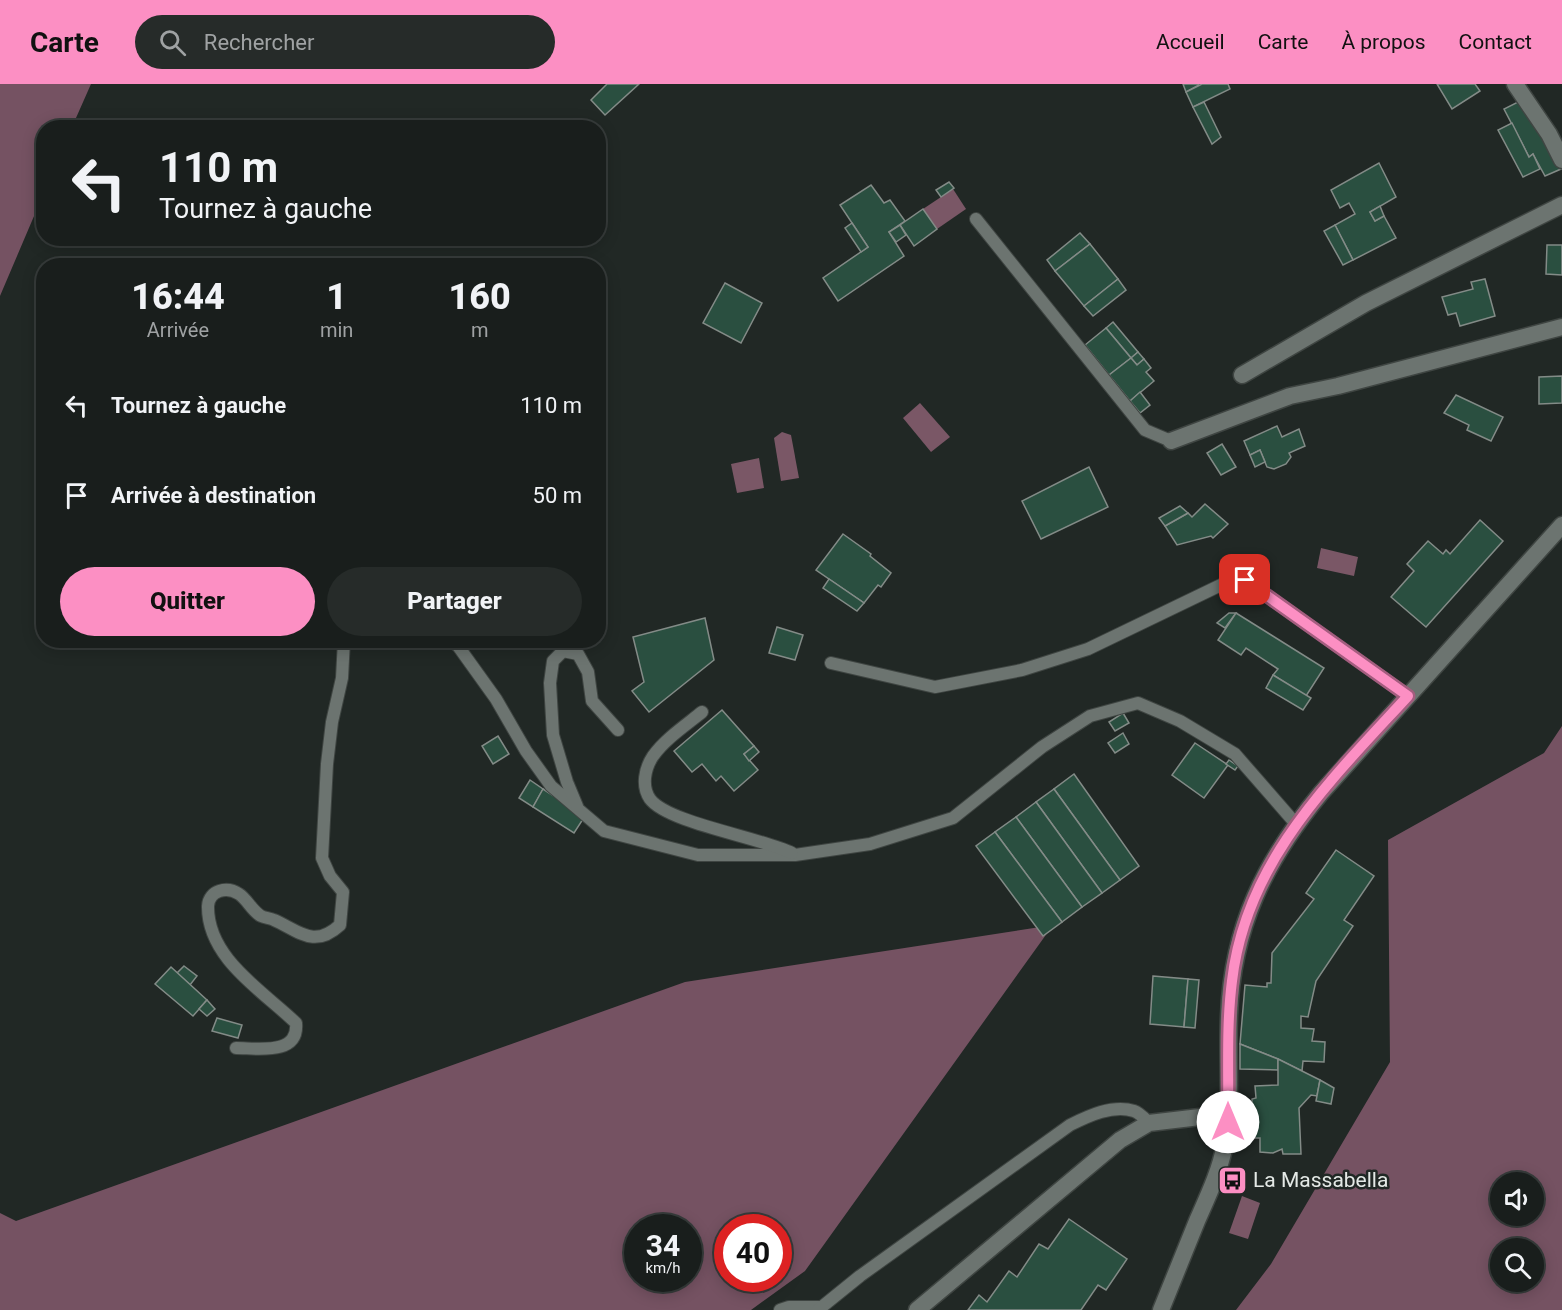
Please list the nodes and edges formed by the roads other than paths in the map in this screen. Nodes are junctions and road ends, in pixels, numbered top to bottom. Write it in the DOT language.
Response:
graph roads {
  1 [pos="1515,84"];
  2 [pos="1562,160"];
  3 [pos="1562,206"];
  4 [pos="976,219"];
  5 [pos="1562,327"];
  6 [pos="1242,375"];
  7 [pos="1171,441"];
  8 [pos="1562,525"];
  9 [pos="344,648"];
  10 [pos="459,648"];
  11 [pos="831,663"];
  12 [pos="1408,696"];
  13 [pos="702,712"];
  14 [pos="618,730"];
  15 [pos="579,809"];
  16 [pos="1296,824"];
  17 [pos="795,855"];
  18 [pos="236,1048"];
  19 [pos="1228,1122"];
  20 [pos="1149,1123"];
  21 [pos="819,1309"];
  22 [pos="780,1310"];
  23 [pos="918,1310"];
  24 [pos="1161,1310"];
  1 -- 2 [label="street"];
  3 -- 6 [label="street"];
  4 -- 7 [label="lane"];
  5 -- 7 [label="street"];
  8 -- 12 [label="street"];
  9 -- 18 [label="lane"];
  10 -- 15 [label="lane"];
  11 -- 12 [label="lane"];
  12 -- 16 [label="street"];
  13 -- 17 [label="lane"];
  14 -- 15 [label="lane"];
  15 -- 17 [label="lane"];
  16 -- 17 [label="lane"];
  16 -- 19 [label="street"];
  19 -- 20 [label="street"];
  19 -- 24 [label="street"];
  20 -- 21 [label="lane"];
  20 -- 23 [label="street"];
  21 -- 22 [label="lane"];
}
